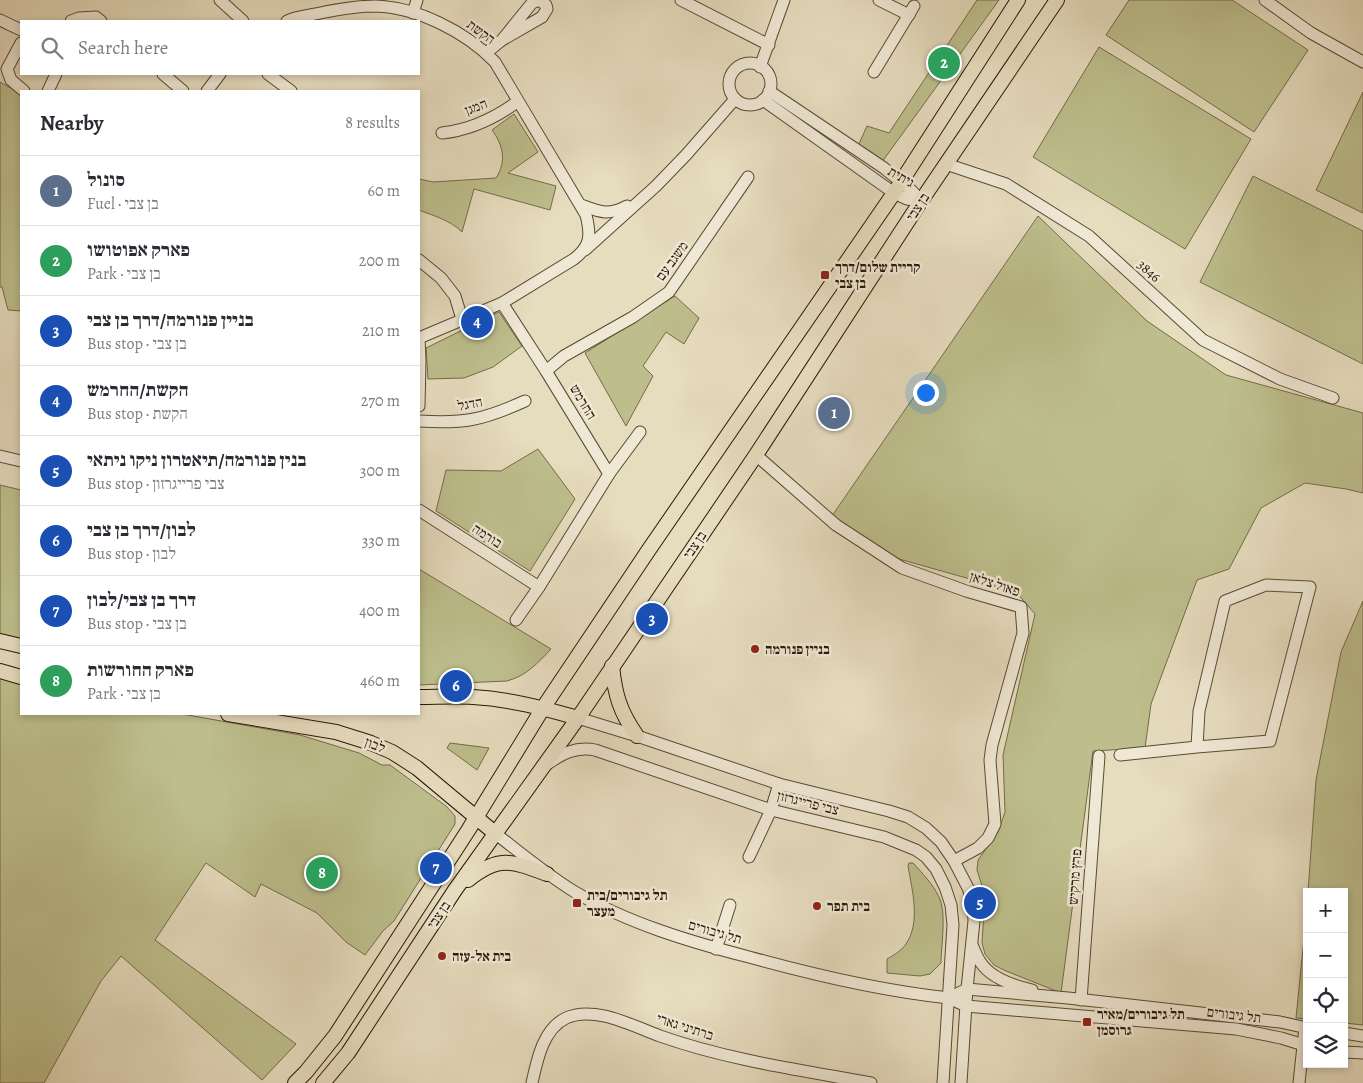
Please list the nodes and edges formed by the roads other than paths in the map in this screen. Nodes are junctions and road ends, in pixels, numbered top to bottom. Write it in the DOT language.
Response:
graph roads {
  1 [pos="220,0"];
  2 [pos="417,0"];
  3 [pos="681,0"];
  4 [pos="784,0"];
  5 [pos="879,0"];
  6 [pos="1018,0"];
  7 [pos="1057,0"];
  8 [pos="1265,0"];
  9 [pos="328,6"];
  10 [pos="413,13"];
  11 [pos="0,20"];
  12 [pos="73,20"];
  13 [pos="100,20"];
  14 [pos="242,20"];
  15 [pos="290,20"];
  16 [pos="20,30"];
  17 [pos="502,40"];
  18 [pos="20,45"];
  19 [pos="769,46"];
  20 [pos="486,53"];
  21 [pos="1363,62"];
  22 [pos="760,66"];
  23 [pos="874,72"];
  24 [pos="56,75"];
  25 [pos="164,75"];
  26 [pos="219,75"];
  27 [pos="269,75"];
  28 [pos="22,90"];
  29 [pos="48,90"];
  30 [pos="182,90"];
  31 [pos="208,90"];
  32 [pos="289,90"];
  33 [pos="766,96"];
  34 [pos="735,99"];
  35 [pos="518,102"];
  36 [pos="442,133"];
  37 [pos="946,164"];
  38 [pos="748,177"];
  39 [pos="897,187"];
  40 [pos="640,199"];
  41 [pos="921,201"];
  42 [pos="581,205"];
  43 [pos="584,252"];
  44 [pos="420,261"];
  45 [pos="502,304"];
  46 [pos="462,319"];
  47 [pos="420,338"];
  48 [pos="546,371"];
  49 [pos="1333,398"];
  50 [pos="525,402"];
  51 [pos="420,421"];
  52 [pos="640,432"];
  53 [pos="756,455"];
  54 [pos="0,456"];
  55 [pos="20,461"];
  56 [pos="609,474"];
  57 [pos="420,511"];
  58 [pos="539,587"];
  59 [pos="516,620"];
  60 [pos="0,641"];
  61 [pos="20,646"];
  62 [pos="612,666"];
  63 [pos="0,672"];
  64 [pos="20,677"];
  65 [pos="420,697"];
  66 [pos="543,708"];
  67 [pos="234,715"];
  68 [pos="578,718"];
  69 [pos="637,736"];
  70 [pos="1197,747"];
  71 [pos="1120,755"];
  72 [pos="1099,756"];
  73 [pos="543,768"];
  74 [pos="779,784"];
  75 [pos="771,810"];
  76 [pos="477,817"];
  77 [pos="496,834"];
  78 [pos="749,857"];
  79 [pos="954,861"];
  80 [pos="547,874"];
  81 [pos="455,890"];
  82 [pos="730,905"];
  83 [pos="972,944"];
  84 [pos="716,948"];
  85 [pos="967,989"];
  86 [pos="949,998"];
  87 [pos="1068,998"];
  88 [pos="1081,1000"];
  89 [pos="966,1006"];
  90 [pos="1303,1027"];
  91 [pos="1348,1034"];
  92 [pos="1363,1036"];
  93 [pos="1303,1045"];
  94 [pos="1348,1052"];
  95 [pos="1303,1053"];
  96 [pos="1363,1053"];
  97 [pos="295,1083"];
  98 [pos="323,1083"];
  99 [pos="532,1083"];
  100 [pos="871,1083"];
  101 [pos="943,1083"];
  102 [pos="961,1083"];
  103 [pos="1299,1083"];
  1 -- 14 [label="street"];
  2 -- 10 [label="street"];
  3 -- 19 [label="street"];
  4 -- 19 [label="street"];
  5 -- 23 [label="street"];
  6 -- 39 [label="main road, בן צבי"];
  7 -- 37 [label="main road, בן צבי"];
  8 -- 21 [label="street"];
  9 -- 10 [label="street, הקשת"];
  9 -- 15 [label="street, הקשת"];
  10 -- 20 [label="street, הקשת"];
  11 -- 16 [label="street"];
  12 -- 13 [label="street"];
  17 -- 20 [label="street"];
  18 -- 28 [label="street"];
  19 -- 22 [label="street"];
  20 -- 35 [label="street, הקשת"];
  22 -- 33 [label="street"];
  22 -- 34 [label="street"];
  24 -- 29 [label="street"];
  25 -- 30 [label="street"];
  26 -- 31 [label="street"];
  27 -- 32 [label="street"];
  33 -- 34 [label="street"];
  33 -- 39 [label="street, גיתית"];
  34 -- 40 [label="street"];
  35 -- 36 [label="street, המגן"];
  35 -- 42 [label="street, הקשת"];
  37 -- 41 [label="main road, בן צבי"];
  37 -- 49 [label="street, 3846"];
  38 -- 48 [label="street, משגב עם"];
  39 -- 41 [label="street, גיתית"];
  39 -- 66 [label="main road, בן צבי"];
  40 -- 42 [label="street"];
  40 -- 43 [label="street"];
  41 -- 53 [label="main road, בן צבי"];
  42 -- 43 [label="street, הקשת"];
  43 -- 45 [label="street"];
  44 -- 46 [label="street"];
  45 -- 46 [label="street"];
  45 -- 48 [label="street, החרמש"];
  46 -- 47 [label="street"];
  48 -- 56 [label="street, החרמש"];
  50 -- 51 [label="street, הדגל"];
  52 -- 56 [label="street"];
  53 -- 62 [label="main road, בן צבי"];
  53 -- 79 [label="street, פאול צלאן"];
  54 -- 55 [label="street"];
  56 -- 58 [label="street"];
  57 -- 58 [label="street, בורמה"];
  58 -- 59 [label="street"];
  60 -- 61 [label="main road"];
  62 -- 68 [label="main road, בן צבי"];
  62 -- 69 [label="main road"];
  63 -- 64 [label="main road"];
  65 -- 66 [label="main road"];
  66 -- 68 [label="main road"];
  66 -- 76 [label="main road, בן צבי"];
  67 -- 76 [label="main road, לבון"];
  68 -- 69 [label="street, צבי פרייגרזון"];
  68 -- 73 [label="main road, בן צבי"];
  69 -- 74 [label="street, צבי פרייגרזון"];
  70 -- 70 [label="street"];
  70 -- 71 [label="street"];
  72 -- 88 [label="street, פרץ מרקיש"];
  73 -- 75 [label="street, צבי פרייגרזון"];
  73 -- 77 [label="main road, בן צבי"];
  74 -- 75 [label="street"];
  74 -- 79 [label="street, צבי פרייגרזון"];
  75 -- 78 [label="street"];
  75 -- 86 [label="street, צבי פרייגרזון"];
  76 -- 77 [label="main road, לבון"];
  76 -- 97 [label="main road, בן צבי"];
  77 -- 80 [label="street, תל גיבורים"];
  77 -- 81 [label="main road, בן צבי"];
  79 -- 83 [label="street, צבי פרייגרזון"];
  80 -- 81 [label="main road"];
  80 -- 84 [label="street, תל גיבורים"];
  81 -- 98 [label="main road, בן צבי"];
  82 -- 84 [label="street"];
  83 -- 85 [label="street, צבי פרייגרזון"];
  83 -- 87 [label="street"];
  84 -- 86 [label="street, תל גיבורים"];
  85 -- 86 [label="street"];
  85 -- 87 [label="street, תל גיבורים"];
  85 -- 89 [label="street, צבי פרייגרזון"];
  86 -- 89 [label="street, תל גיבורים"];
  86 -- 101 [label="street, צבי פרייגרזון"];
  87 -- 88 [label="street, תל גיבורים"];
  88 -- 90 [label="street, תל גיבורים"];
  89 -- 93 [label="street, תל גיבורים"];
  89 -- 102 [label="street, צבי פרייגרזון"];
  91 -- 92 [label="street"];
  94 -- 96 [label="street"];
  95 -- 103 [label="street"];
  99 -- 100 [label="street, ברתיני גארי"];
}
